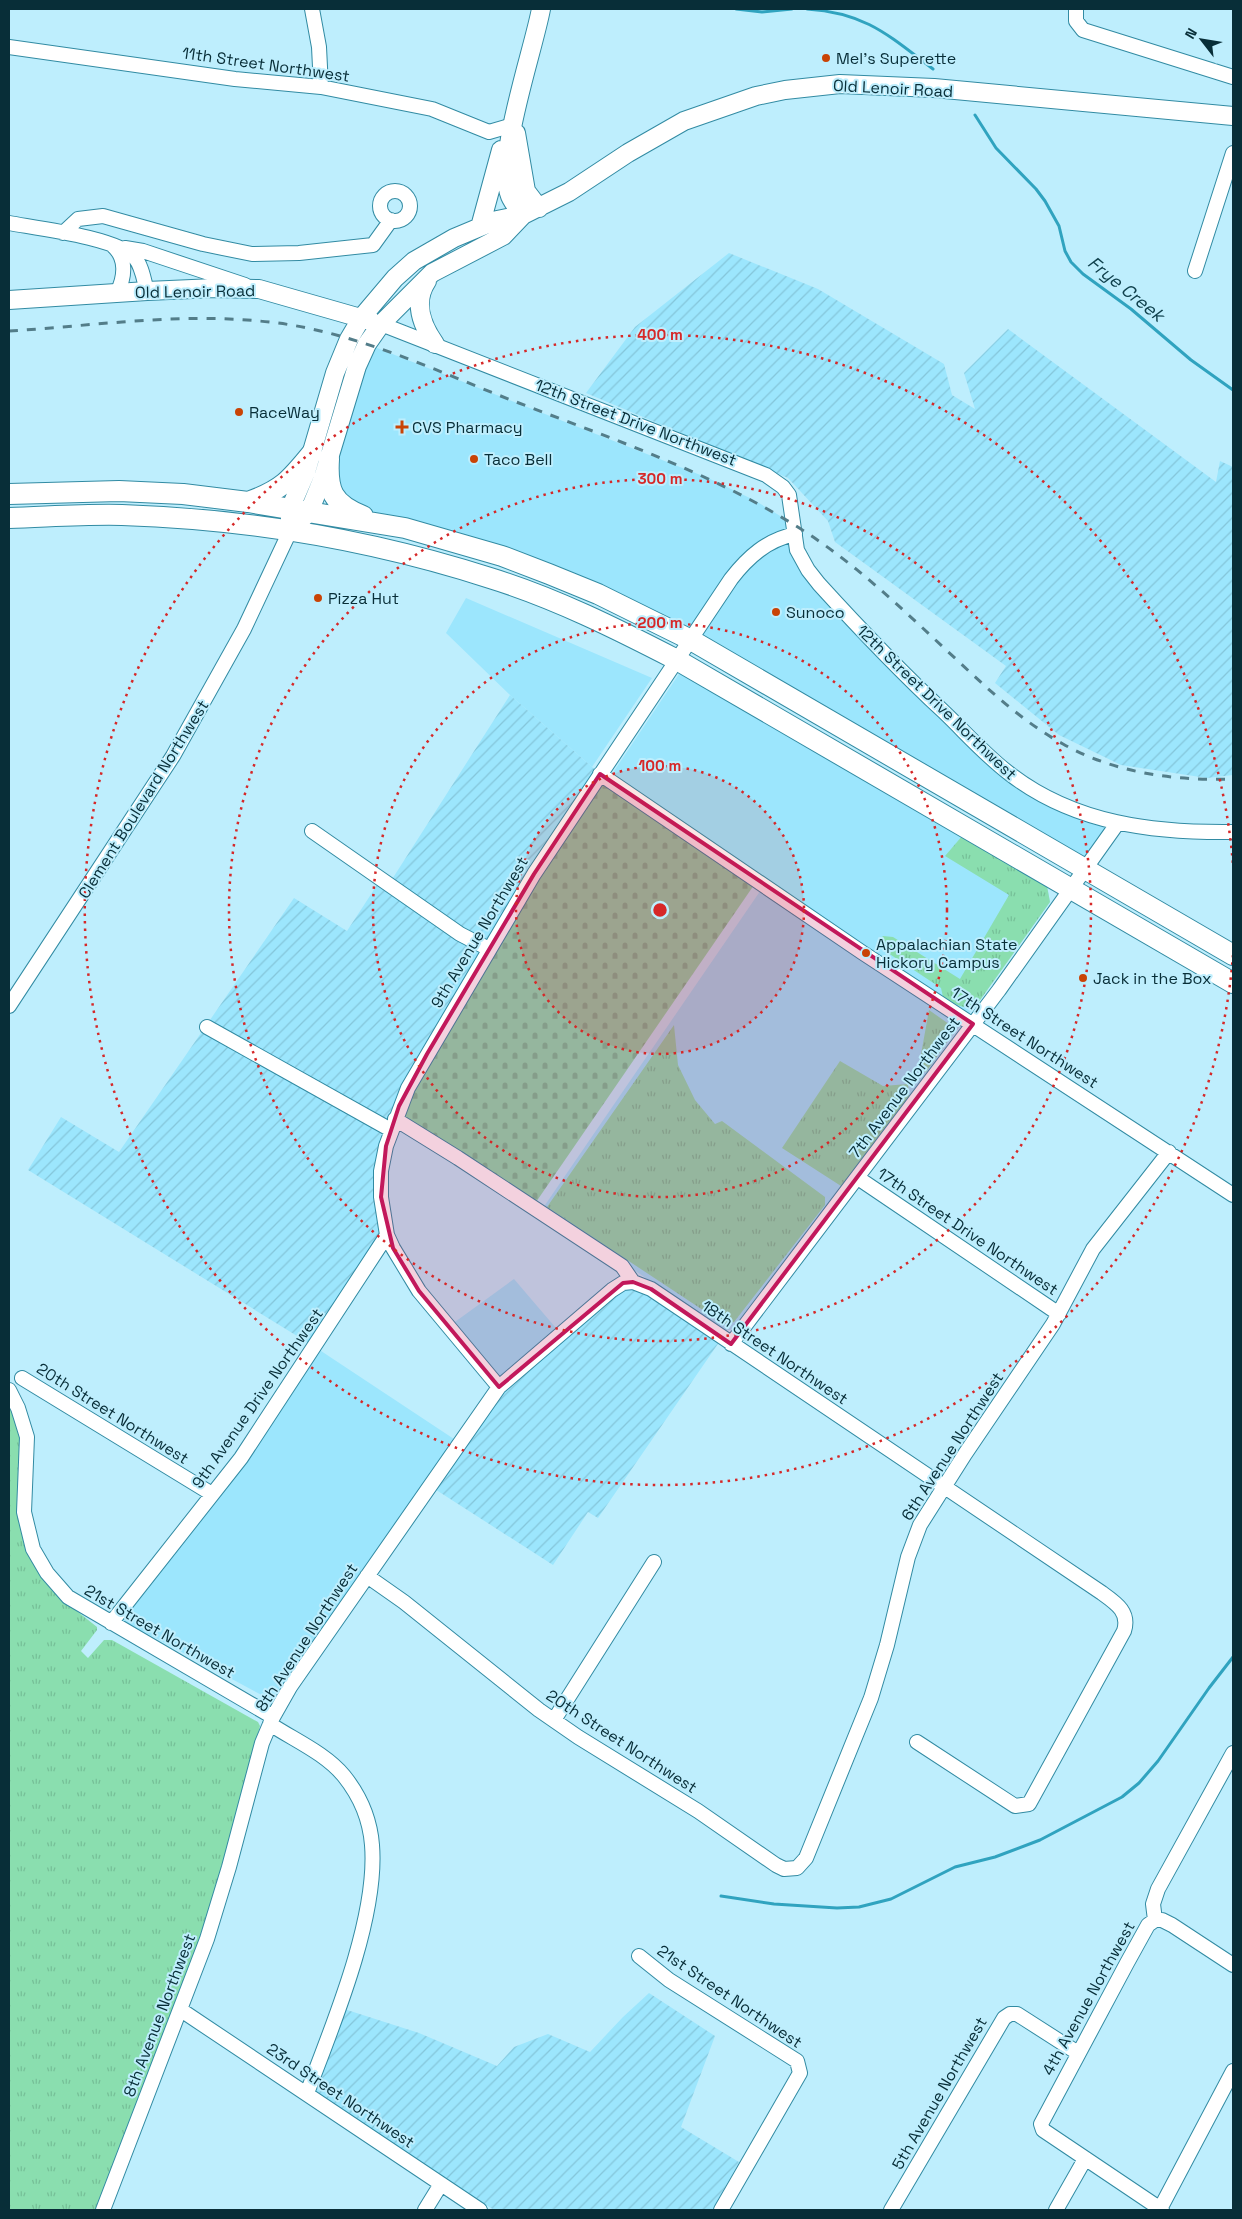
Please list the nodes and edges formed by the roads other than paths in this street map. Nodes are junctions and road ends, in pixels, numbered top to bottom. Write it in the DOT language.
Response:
graph roads {
  1 [pos="312,9"];
  2 [pos="541,9"];
  3 [pos="1076,15"];
  4 [pos="9,47"];
  5 [pos="1233,77"];
  6 [pos="321,87"];
  7 [pos="1233,116"];
  8 [pos="513,125"];
  9 [pos="1233,153"];
  10 [pos="538,208"];
  11 [pos="523,216"];
  12 [pos="391,220"];
  13 [pos="9,223"];
  14 [pos="480,227"];
  15 [pos="63,233"];
  16 [pos="104,243"];
  17 [pos="1195,271"];
  18 [pos="432,273"];
  19 [pos="259,289"];
  20 [pos="147,291"];
  21 [pos="117,293"];
  22 [pos="9,300"];
  23 [pos="362,317"];
  24 [pos="381,324"];
  25 [pos="435,344"];
  26 [pos="319,426"];
  27 [pos="339,427"];
  28 [pos="320,456"];
  29 [pos="9,494"];
  30 [pos="248,502"];
  31 [pos="300,510"];
  32 [pos="9,518"];
  33 [pos="391,526"];
  34 [pos="290,531"];
  35 [pos="795,534"];
  36 [pos="691,640"];
  37 [pos="677,660"];
  38 [pos="600,774"];
  39 [pos="1117,824"];
  40 [pos="312,831"];
  41 [pos="1233,832"];
  42 [pos="1086,869"];
  43 [pos="1073,889"];
  44 [pos="489,949"];
  45 [pos="1233,956"];
  46 [pos="1233,983"];
  47 [pos="9,1006"];
  48 [pos="973,1024"];
  49 [pos="207,1027"];
  50 [pos="393,1125"];
  51 [pos="1170,1152"];
  52 [pos="858,1178"];
  53 [pos="1233,1195"];
  54 [pos="387,1235"];
  55 [pos="633,1282"];
  56 [pos="1060,1314"];
  57 [pos="731,1344"];
  58 [pos="22,1378"];
  59 [pos="499,1387"];
  60 [pos="9,1390"];
  61 [pos="944,1486"];
  62 [pos="212,1494"];
  63 [pos="654,1562"];
  64 [pos="367,1576"];
  65 [pos="110,1623"];
  66 [pos="271,1720"];
  67 [pos="554,1720"];
  68 [pos="917,1742"];
  69 [pos="1233,1753"];
  70 [pos="792,1870"];
  71 [pos="1155,1920"];
  72 [pos="639,1956"];
  73 [pos="1233,1965"];
  74 [pos="181,2010"];
  75 [pos="1078,2053"];
  76 [pos="1233,2071"];
  77 [pos="307,2093"];
  78 [pos="1085,2159"];
  79 [pos="441,2184"];
  80 [pos="102,2210"];
  81 [pos="425,2210"];
  82 [pos="480,2210"];
  83 [pos="721,2210"];
  84 [pos="891,2210"];
  85 [pos="1056,2210"];
  86 [pos="1161,2210"];
  1 -- 6 [label="street"];
  2 -- 8 [label="main road"];
  3 -- 5 [label="street"];
  4 -- 6 [label="street, 11th Street Northwest"];
  6 -- 8 [label="street, 11th Street Northwest"];
  7 -- 10 [label="main road, Old Lenoir Road"];
  8 -- 10 [label="main road"];
  8 -- 11 [label="main road"];
  8 -- 14 [label="main road"];
  9 -- 17 [label="street"];
  10 -- 11 [label="main road, Old Lenoir Road"];
  11 -- 14 [label="main road, Old Lenoir Road"];
  11 -- 18 [label="main road, Old Lenoir Road"];
  12 -- 15 [label="street"];
  13 -- 15 [label="street"];
  14 -- 23 [label="main road, Old Lenoir Road"];
  15 -- 16 [label="street"];
  16 -- 19 [label="street"];
  16 -- 20 [label="street"];
  16 -- 21 [label="street"];
  18 -- 24 [label="main road, Old Lenoir Road"];
  18 -- 25 [label="main road"];
  19 -- 20 [label="main road, Old Lenoir Road"];
  19 -- 23 [label="main road, Old Lenoir Road"];
  20 -- 21 [label="main road, Old Lenoir Road"];
  21 -- 22 [label="main road, Old Lenoir Road"];
  23 -- 24 [label="main road, 12th Street Drive Northwest"];
  23 -- 26 [label="main road, Clement Boulevard Northwest"];
  24 -- 25 [label="street, 12th Street Drive Northwest"];
  24 -- 27 [label="main road, Clement Boulevard Northwest"];
  25 -- 35 [label="street, 12th Street Drive Northwest"];
  26 -- 27 [label="street"];
  26 -- 28 [label="main road, Clement Boulevard Northwest"];
  27 -- 28 [label="main road, Clement Boulevard Northwest"];
  28 -- 30 [label="highway"];
  28 -- 31 [label="main road, Clement Boulevard Northwest"];
  28 -- 33 [label="highway"];
  29 -- 30 [label="highway"];
  30 -- 31 [label="highway"];
  31 -- 33 [label="highway"];
  31 -- 34 [label="main road, Clement Boulevard Northwest"];
  32 -- 34 [label="highway"];
  33 -- 36 [label="highway"];
  34 -- 37 [label="highway"];
  34 -- 47 [label="street, Clement Boulevard Northwest"];
  35 -- 36 [label="street, 9th Avenue Northwest"];
  35 -- 39 [label="street, 12th Street Drive Northwest"];
  36 -- 37 [label="street, 9th Avenue Northwest"];
  36 -- 42 [label="highway"];
  37 -- 38 [label="street, 9th Avenue Northwest"];
  37 -- 43 [label="highway"];
  38 -- 44 [label="street, 9th Avenue Northwest"];
  38 -- 48 [label="street, 17th Street Northwest"];
  39 -- 41 [label="street, 12th Street Drive Northwest"];
  39 -- 42 [label="street, 7th Avenue Northwest"];
  40 -- 44 [label="street"];
  42 -- 43 [label="street, 7th Avenue Northwest"];
  42 -- 45 [label="highway"];
  43 -- 46 [label="highway"];
  43 -- 48 [label="street, 7th Avenue Northwest"];
  44 -- 50 [label="street, 9th Avenue Northwest"];
  48 -- 51 [label="street, 17th Street Northwest"];
  48 -- 52 [label="street, 7th Avenue Northwest"];
  49 -- 50 [label="street, 18th Street Northwest"];
  50 -- 54 [label="street, 9th Avenue Northwest"];
  50 -- 55 [label="street, 18th Street Northwest"];
  51 -- 53 [label="street, 17th Street Northwest"];
  51 -- 56 [label="street, 6th Avenue Northwest"];
  52 -- 56 [label="street, 17th Street Drive Northwest"];
  52 -- 57 [label="street, 7th Avenue Northwest"];
  54 -- 59 [label="street, 9th Avenue Northwest"];
  54 -- 62 [label="street, 9th Avenue Drive Northwest"];
  55 -- 57 [label="street, 18th Street Northwest"];
  55 -- 59 [label="street, 8th Avenue Northwest"];
  56 -- 61 [label="street, 6th Avenue Northwest"];
  57 -- 61 [label="street, 18th Street Northwest"];
  58 -- 62 [label="street, 20th Street Northwest"];
  59 -- 64 [label="street, 8th Avenue Northwest"];
  60 -- 65 [label="street, 21st Street Northwest"];
  61 -- 68 [label="street, 18th Street Northwest"];
  61 -- 70 [label="street, 6th Avenue Northwest"];
  62 -- 65 [label="street, 9th Avenue Drive Northwest"];
  63 -- 67 [label="street"];
  64 -- 66 [label="street, 8th Avenue Northwest"];
  64 -- 67 [label="street, 20th Street Northwest"];
  65 -- 66 [label="street, 21st Street Northwest"];
  66 -- 74 [label="street, 8th Avenue Northwest"];
  66 -- 77 [label="street, 21st Street Northwest"];
  67 -- 70 [label="street, 20th Street Northwest"];
  69 -- 71 [label="street, 4th Avenue Northwest"];
  71 -- 73 [label="street"];
  71 -- 75 [label="street, 4th Avenue Northwest"];
  72 -- 83 [label="street, 21st Street Northwest"];
  74 -- 77 [label="street, 23rd Street Northwest"];
  74 -- 80 [label="street, 8th Avenue Northwest"];
  75 -- 78 [label="street, 4th Avenue Northwest"];
  75 -- 84 [label="street, 5th Avenue Northwest"];
  76 -- 86 [label="street"];
  77 -- 79 [label="street, 23rd Street Northwest"];
  78 -- 85 [label="street"];
  78 -- 86 [label="street"];
  79 -- 81 [label="street"];
  79 -- 82 [label="street, 23rd Street Northwest"];
}
